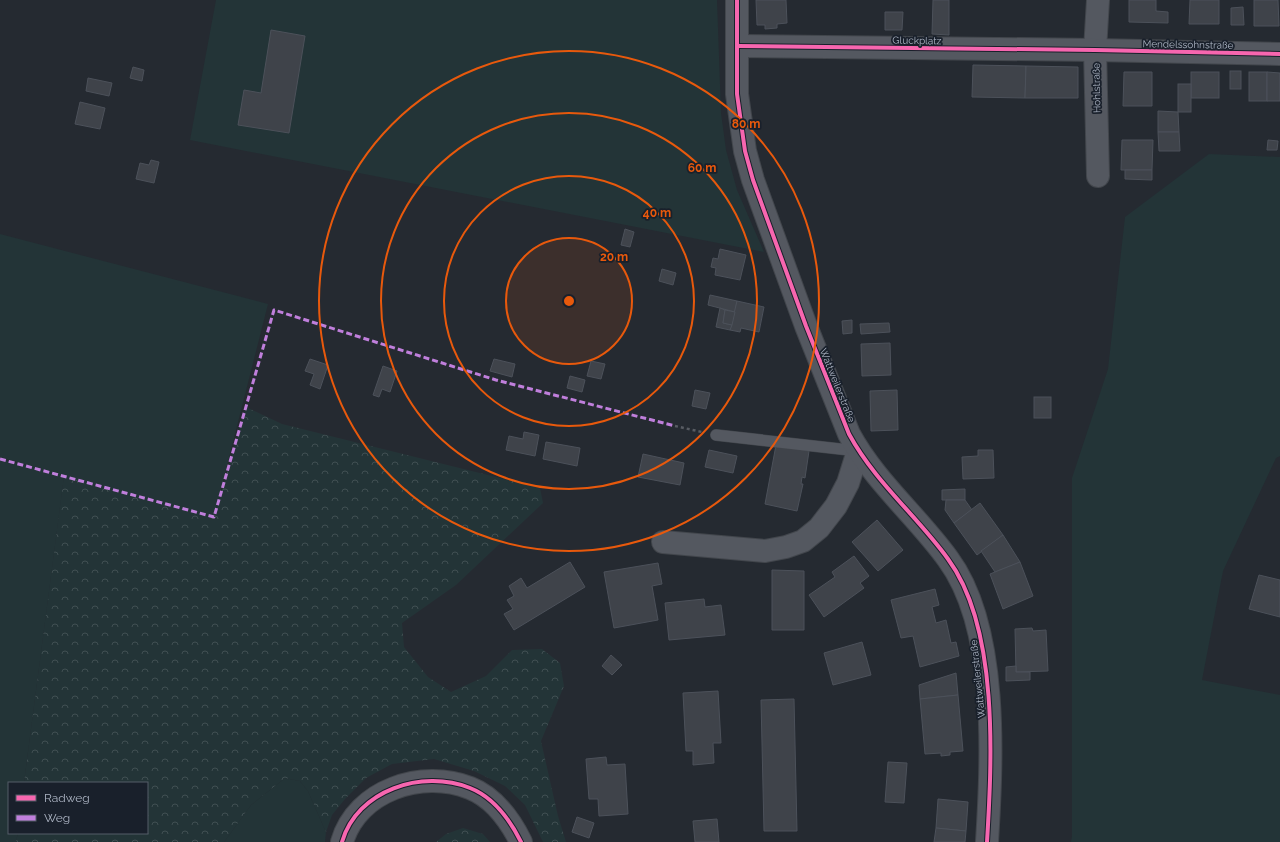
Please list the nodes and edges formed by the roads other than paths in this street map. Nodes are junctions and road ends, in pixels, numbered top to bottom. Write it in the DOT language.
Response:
graph roads {
  1 [pos="737,0"];
  2 [pos="1098,0"];
  3 [pos="738,46"];
  4 [pos="1095,50"];
  5 [pos="1280,54"];
  6 [pos="1098,176"];
  7 [pos="716,435"];
  8 [pos="858,451"];
  9 [pos="663,542"];
  10 [pos="342,842"];
  11 [pos="521,842"];
  12 [pos="987,842"];
  1 -- 3 [label="street, Wattweilerstraße"];
  2 -- 4 [label="street, Hohlstraße"];
  3 -- 4 [label="street, Gluckplatz"];
  3 -- 8 [label="street, Wattweilerstraße"];
  4 -- 5 [label="street, Mendelssohnstraße"];
  4 -- 6 [label="street, Hohlstraße"];
  7 -- 8 [label="lane"];
  8 -- 9 [label="street"];
  8 -- 12 [label="street, Wattweilerstraße"];
  10 -- 11 [label="street"];
}
